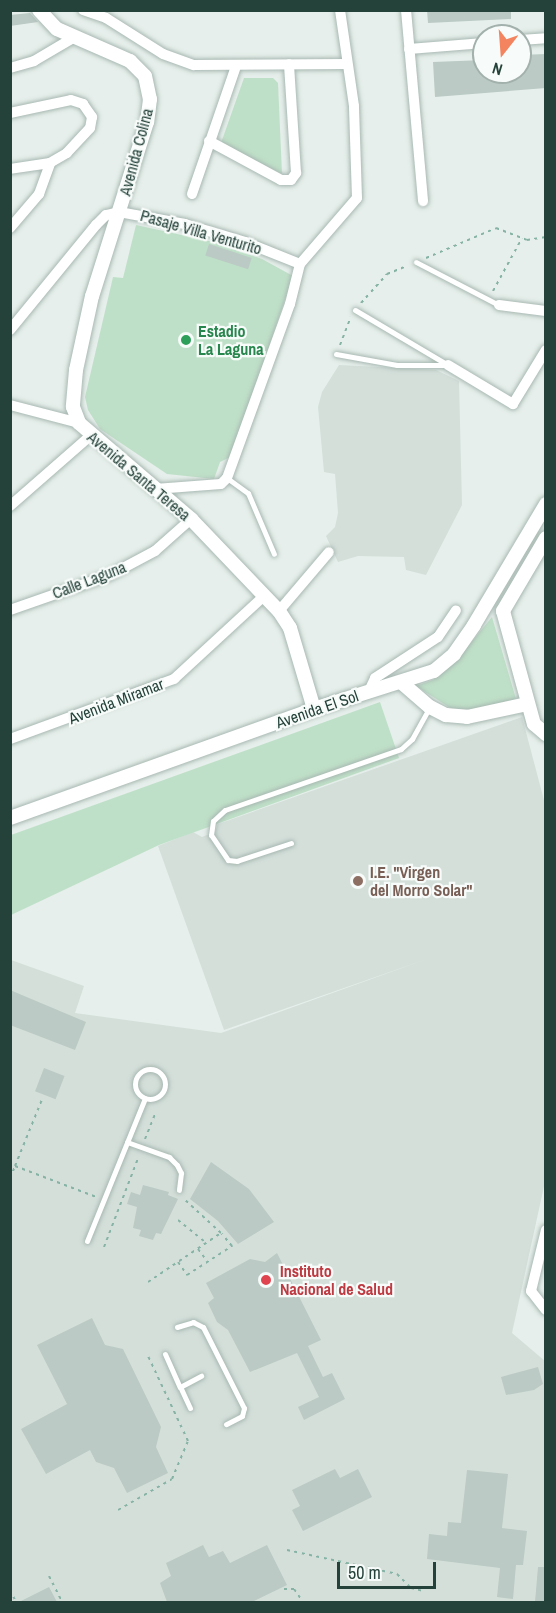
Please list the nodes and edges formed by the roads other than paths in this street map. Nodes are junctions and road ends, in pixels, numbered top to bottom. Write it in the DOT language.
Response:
graph roads {
  1 [pos="39,10"];
  2 [pos="83,10"];
  3 [pos="340,10"];
  4 [pos="406,10"];
  5 [pos="73,38"];
  6 [pos="472,44"];
  7 [pos="410,49"];
  8 [pos="289,64"];
  9 [pos="347,64"];
  10 [pos="236,66"];
  11 [pos="10,68"];
  12 [pos="10,113"];
  13 [pos="209,141"];
  14 [pos="50,163"];
  15 [pos="10,169"];
  16 [pos="192,194"];
  17 [pos="423,201"];
  18 [pos="119,212"];
  19 [pos="10,228"];
  20 [pos="416,262"];
  21 [pos="300,264"];
  22 [pos="499,305"];
  23 [pos="355,309"];
  24 [pos="546,311"];
  25 [pos="10,330"];
  26 [pos="546,350"];
  27 [pos="336,354"];
  28 [pos="448,365"];
  29 [pos="10,405"];
  30 [pos="78,423"];
  31 [pos="90,436"];
  32 [pos="226,478"];
  33 [pos="155,489"];
  34 [pos="546,504"];
  35 [pos="10,506"];
  36 [pos="191,519"];
  37 [pos="546,538"];
  38 [pos="329,552"];
  39 [pos="274,554"];
  40 [pos="263,597"];
  41 [pos="10,610"];
  42 [pos="456,610"];
  43 [pos="279,611"];
  44 [pos="402,683"];
  45 [pos="369,691"];
  46 [pos="527,704"];
  47 [pos="430,707"];
  48 [pos="314,709"];
  49 [pos="542,733"];
  50 [pos="10,739"];
  51 [pos="10,818"];
  52 [pos="291,843"];
  53 [pos="145,1098"];
  54 [pos="127,1142"];
  55 [pos="178,1190"];
  56 [pos="546,1230"];
  57 [pos="87,1241"];
  58 [pos="546,1310"];
  59 [pos="177,1327"];
  60 [pos="165,1354"];
  61 [pos="201,1376"];
  62 [pos="180,1387"];
  63 [pos="190,1408"];
  64 [pos="226,1424"];
  1 -- 5 [label="street, Avenida Colina"];
  2 -- 10 [label="street"];
  3 -- 9 [label="street"];
  4 -- 7 [label="street"];
  5 -- 11 [label="street"];
  5 -- 18 [label="street, Avenida Colina"];
  6 -- 7 [label="street"];
  7 -- 17 [label="street"];
  8 -- 9 [label="street"];
  8 -- 10 [label="street"];
  8 -- 13 [label="street"];
  9 -- 21 [label="street"];
  10 -- 13 [label="street"];
  12 -- 14 [label="street"];
  13 -- 16 [label="street"];
  14 -- 15 [label="street"];
  14 -- 19 [label="street"];
  18 -- 21 [label="street, Pasaje Villa Venturito"];
  18 -- 25 [label="street, Pasaje Villa Venturito"];
  18 -- 30 [label="street, Avenida Santa Teresa"];
  20 -- 22 [label="lane"];
  21 -- 32 [label="street"];
  22 -- 24 [label="street"];
  23 -- 28 [label="lane"];
  26 -- 28 [label="street"];
  27 -- 28 [label="lane"];
  29 -- 30 [label="street"];
  30 -- 31 [label="street, Avenida Santa Teresa"];
  31 -- 33 [label="street, Avenida Santa Teresa"];
  31 -- 35 [label="street"];
  32 -- 33 [label="street"];
  32 -- 39 [label="lane"];
  33 -- 36 [label="street, Avenida Santa Teresa"];
  34 -- 44 [label="street, Avenida El Sol"];
  36 -- 40 [label="street, Avenida Santa Teresa"];
  36 -- 41 [label="street, Calle Laguna"];
  37 -- 46 [label="street"];
  38 -- 43 [label="street"];
  40 -- 43 [label="street, Avenida Santa Teresa"];
  40 -- 50 [label="street, Avenida Miramar"];
  42 -- 45 [label="street"];
  43 -- 48 [label="street, Avenida Santa Teresa"];
  44 -- 45 [label="street, Avenida El Sol"];
  44 -- 47 [label="street"];
  45 -- 48 [label="street, Avenida El Sol"];
  46 -- 47 [label="street"];
  46 -- 49 [label="street"];
  47 -- 52 [label="lane"];
  48 -- 51 [label="street, Avenida El Sol"];
  53 -- 53 [label="lane"];
  53 -- 54 [label="lane"];
  54 -- 55 [label="lane"];
  54 -- 57 [label="lane"];
  56 -- 58 [label="street"];
  59 -- 64 [label="lane"];
  60 -- 62 [label="lane"];
  61 -- 62 [label="lane"];
  62 -- 63 [label="lane"];
}
